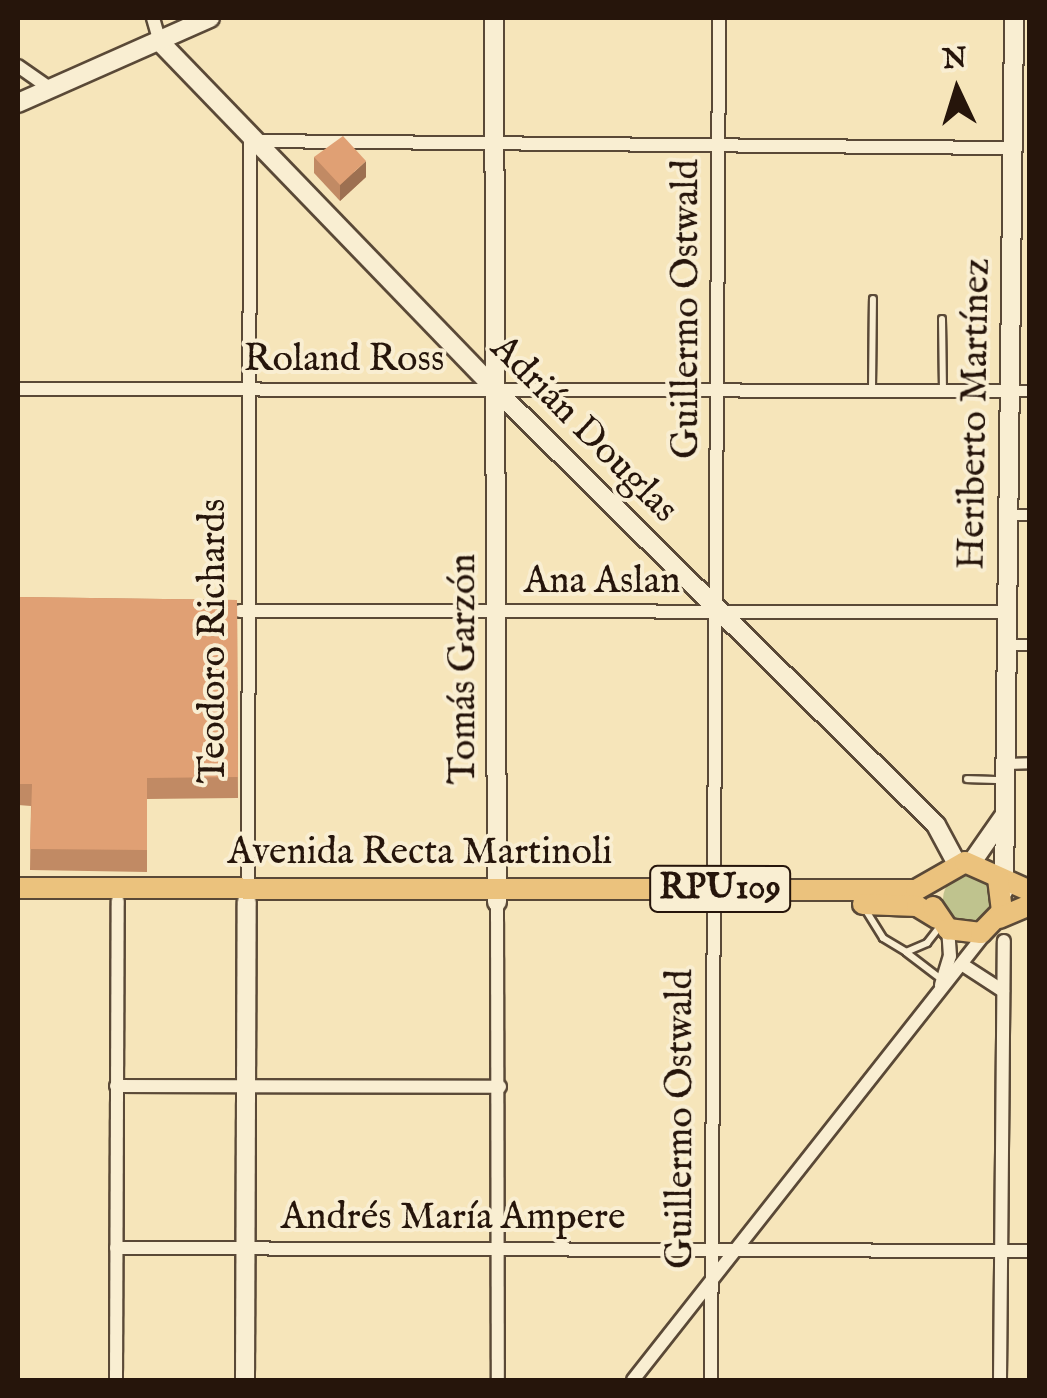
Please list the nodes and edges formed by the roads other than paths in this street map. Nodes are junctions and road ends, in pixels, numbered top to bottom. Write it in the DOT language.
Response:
graph roads {
  1 [pos="153,18"];
  2 [pos="210,18"];
  3 [pos="494,18"];
  4 [pos="719,18"];
  5 [pos="1014,18"];
  6 [pos="1022,41"];
  7 [pos="160,42"];
  8 [pos="18,66"];
  9 [pos="49,88"];
  10 [pos="18,103"];
  11 [pos="250,141"];
  12 [pos="496,142"];
  13 [pos="719,144"];
  14 [pos="1013,148"];
  15 [pos="1012,188"];
  16 [pos="1030,197"];
  17 [pos="874,299"];
  18 [pos="942,320"];
  19 [pos="18,389"];
  20 [pos="717,390"];
  21 [pos="872,390"];
  22 [pos="247,391"];
  23 [pos="497,391"];
  24 [pos="943,391"];
  25 [pos="1010,391"];
  26 [pos="1030,391"];
  27 [pos="1008,515"];
  28 [pos="1030,515"];
  29 [pos="227,611"];
  30 [pos="246,611"];
  31 [pos="718,612"];
  32 [pos="1006,612"];
  33 [pos="499,613"];
  34 [pos="1006,645"];
  35 [pos="1030,645"];
  36 [pos="1030,763"];
  37 [pos="1007,772"];
  38 [pos="968,779"];
  39 [pos="1007,811"];
  40 [pos="965,863"];
  41 [pos="939,877"];
  42 [pos="1002,884"];
  43 [pos="18,888"];
  44 [pos="1030,892"];
  45 [pos="248,895"];
  46 [pos="497,896"];
  47 [pos="714,896"];
  48 [pos="18,901"];
  49 [pos="118,901"];
  50 [pos="861,904"];
  51 [pos="1030,906"];
  52 [pos="942,924"];
  53 [pos="997,930"];
  54 [pos="906,952"];
  55 [pos="963,965"];
  56 [pos="941,984"];
  57 [pos="1002,991"];
  58 [pos="116,1086"];
  59 [pos="244,1086"];
  60 [pos="500,1087"];
  61 [pos="116,1248"];
  62 [pos="245,1248"];
  63 [pos="499,1249"];
  64 [pos="710,1250"];
  65 [pos="736,1250"];
  66 [pos="1001,1251"];
  67 [pos="1030,1251"];
  68 [pos="711,1282"];
  69 [pos="116,1380"];
  70 [pos="245,1380"];
  71 [pos="498,1380"];
  72 [pos="633,1380"];
  73 [pos="711,1380"];
  74 [pos="1000,1380"];
  1 -- 7 [label="street"];
  2 -- 7 [label="street"];
  3 -- 12 [label="street, Tomás Garzón"];
  4 -- 13 [label="street, Guillermo Ostwald"];
  5 -- 6 [label="street, Heriberto Martínez"];
  6 -- 14 [label="street, Heriberto Martínez"];
  7 -- 9 [label="street"];
  7 -- 11 [label="street, Adrián Douglas"];
  8 -- 9 [label="street"];
  9 -- 10 [label="street"];
  11 -- 12 [label="street"];
  11 -- 22 [label="street, Teodoro Richards"];
  11 -- 23 [label="street, Adrián Douglas"];
  12 -- 13 [label="street"];
  12 -- 23 [label="street, Tomás Garzón"];
  13 -- 14 [label="street"];
  13 -- 20 [label="street, Guillermo Ostwald"];
  14 -- 15 [label="street, Heriberto Martínez"];
  15 -- 16 [label="street"];
  15 -- 25 [label="street, Heriberto Martínez"];
  17 -- 21 [label="lane"];
  18 -- 24 [label="lane"];
  19 -- 22 [label="street, Roland Ross"];
  20 -- 21 [label="street, Roland Ross"];
  20 -- 23 [label="street, Roland Ross"];
  20 -- 31 [label="street, Guillermo Ostwald"];
  21 -- 24 [label="street, Roland Ross"];
  22 -- 23 [label="street, Roland Ross"];
  22 -- 30 [label="street, Teodoro Richards"];
  23 -- 31 [label="street, Adrián Douglas"];
  23 -- 33 [label="street, Tomás Garzón"];
  24 -- 25 [label="street, Roland Ross"];
  25 -- 26 [label="street, Roland Ross"];
  25 -- 27 [label="street, Heriberto Martínez"];
  27 -- 28 [label="street"];
  27 -- 32 [label="street, Heriberto Martínez"];
  29 -- 30 [label="street, Ana Aslan"];
  30 -- 33 [label="street, Ana Aslan"];
  30 -- 45 [label="street, Teodoro Richards"];
  31 -- 32 [label="street, Ana Aslan"];
  31 -- 33 [label="street, Ana Aslan"];
  31 -- 40 [label="street, Adrián Douglas"];
  31 -- 47 [label="street, Guillermo Ostwald"];
  32 -- 34 [label="street, Heriberto Martínez"];
  33 -- 46 [label="street, Tomás Garzón"];
  34 -- 35 [label="street"];
  34 -- 37 [label="street, Heriberto Martínez"];
  36 -- 37 [label="street"];
  37 -- 38 [label="lane"];
  37 -- 39 [label="street, Heriberto Martínez"];
  39 -- 40 [label="street"];
  39 -- 42 [label="street, Heriberto Martínez"];
  40 -- 41 [label="main road, RPU109"];
  40 -- 42 [label="main road"];
  41 -- 47 [label="main road, Avenida Recta Martinoli / RPU109"];
  41 -- 52 [label="main road"];
  42 -- 44 [label="main road"];
  42 -- 53 [label="main road"];
  43 -- 45 [label="main road, Avenida Recta Martinoli / RPU109"];
  45 -- 46 [label="main road, Avenida Recta Martinoli / RPU109"];
  45 -- 49 [label="main road, Avenida Recta Martinoli / RPU109"];
  45 -- 59 [label="street, Teodoro Richards"];
  46 -- 47 [label="main road, Avenida Recta Martinoli / RPU109"];
  46 -- 60 [label="street, Tomás Garzón"];
  47 -- 50 [label="main road, Avenida Recta Martinoli / RPU109"];
  47 -- 64 [label="street, Guillermo Ostwald"];
  48 -- 49 [label="main road, Avenida Recta Martinoli / RPU109"];
  49 -- 58 [label="street"];
  50 -- 52 [label="main road, Avenida Recta Martinoli / RPU109"];
  50 -- 54 [label="lane"];
  51 -- 53 [label="main road, RPU109"];
  52 -- 53 [label="main road, RPU109"];
  52 -- 54 [label="lane"];
  52 -- 56 [label="street"];
  53 -- 55 [label="street"];
  53 -- 57 [label="street"];
  54 -- 56 [label="lane"];
  55 -- 56 [label="street"];
  55 -- 57 [label="street"];
  56 -- 65 [label="street"];
  57 -- 66 [label="street"];
  58 -- 59 [label="street"];
  58 -- 61 [label="street"];
  59 -- 60 [label="street"];
  59 -- 62 [label="street, Teodoro Richards"];
  60 -- 63 [label="street, Tomás Garzón"];
  61 -- 62 [label="street, Andrés María Ampere"];
  61 -- 69 [label="street"];
  62 -- 63 [label="street, Andrés María Ampere"];
  62 -- 70 [label="street, Teodoro Richards"];
  63 -- 64 [label="street, Andrés María Ampere"];
  63 -- 71 [label="street, Tomás Garzón"];
  64 -- 65 [label="street, Andrés María Ampere"];
  64 -- 68 [label="street, Guillermo Ostwald"];
  65 -- 66 [label="street, Andrés María Ampere"];
  65 -- 68 [label="street"];
  66 -- 67 [label="street, Andrés María Ampere"];
  66 -- 74 [label="street"];
  68 -- 72 [label="street"];
  68 -- 73 [label="street, Guillermo Ostwald"];
}
